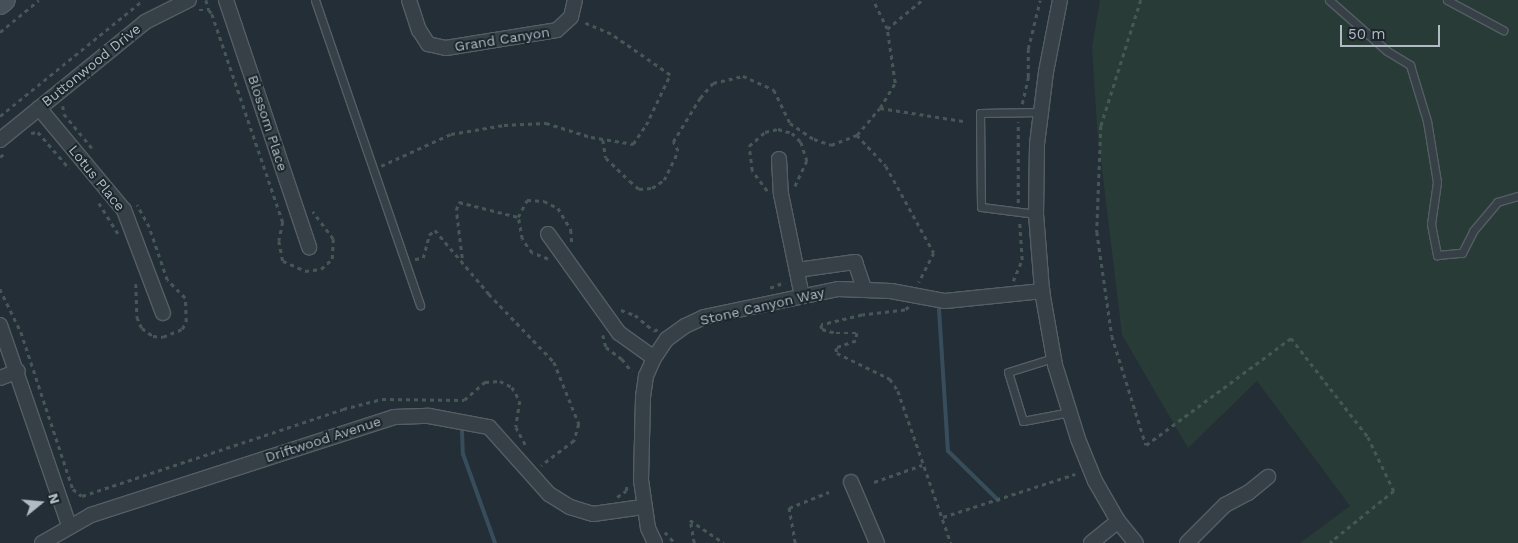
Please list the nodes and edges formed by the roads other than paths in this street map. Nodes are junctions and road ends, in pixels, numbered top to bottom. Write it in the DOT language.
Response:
graph roads {
  1 [pos="5,0"];
  2 [pos="226,0"];
  3 [pos="315,0"];
  4 [pos="408,0"];
  5 [pos="576,0"];
  6 [pos="1060,0"];
  7 [pos="1329,0"];
  8 [pos="1447,0"];
  9 [pos="0,4"];
  10 [pos="191,6"];
  11 [pos="1503,30"];
  12 [pos="39,108"];
  13 [pos="1041,112"];
  14 [pos="3,146"];
  15 [pos="779,159"];
  16 [pos="1518,196"];
  17 [pos="1036,214"];
  18 [pos="548,234"];
  19 [pos="309,247"];
  20 [pos="797,270"];
  21 [pos="864,288"];
  22 [pos="1042,291"];
  23 [pos="802,296"];
  24 [pos="420,305"];
  25 [pos="163,313"];
  26 [pos="0,325"];
  27 [pos="654,358"];
  28 [pos="1053,358"];
  29 [pos="18,372"];
  30 [pos="0,378"];
  31 [pos="1070,412"];
  32 [pos="1268,477"];
  33 [pos="851,482"];
  34 [pos="643,507"];
  35 [pos="1118,521"];
  36 [pos="69,525"];
  37 [pos="658,540"];
  38 [pos="42,543"];
  39 [pos="877,543"];
  40 [pos="1091,543"];
  41 [pos="1136,543"];
  42 [pos="1186,543"];
  1 -- 9 [label="main road"];
  2 -- 19 [label="street, Blossom Place"];
  3 -- 24 [label="lane"];
  4 -- 5 [label="street, Grand Canyon"];
  6 -- 13 [label="street"];
  7 -- 16 [label="lane"];
  8 -- 11 [label="lane"];
  10 -- 12 [label="street, Buttonwood Drive"];
  12 -- 14 [label="street, Buttonwood Drive"];
  12 -- 25 [label="street, Lotus Place"];
  13 -- 17 [label="street"];
  13 -- 17 [label="lane"];
  15 -- 20 [label="street"];
  17 -- 22 [label="street"];
  18 -- 27 [label="street"];
  20 -- 21 [label="street"];
  20 -- 23 [label="street"];
  21 -- 22 [label="street, Stone Canyon Way"];
  21 -- 23 [label="street, Stone Canyon Way"];
  22 -- 28 [label="street"];
  23 -- 27 [label="street, Stone Canyon Way"];
  26 -- 29 [label="street"];
  27 -- 34 [label="street, Stone Canyon Way"];
  28 -- 31 [label="street"];
  28 -- 31 [label="lane"];
  29 -- 30 [label="street"];
  29 -- 36 [label="street"];
  31 -- 35 [label="street"];
  32 -- 42 [label="street"];
  33 -- 39 [label="street"];
  34 -- 36 [label="street, Driftwood Avenue"];
  34 -- 37 [label="street, Stone Canyon Way"];
  35 -- 40 [label="street"];
  35 -- 41 [label="street"];
  36 -- 38 [label="street, Driftwood Avenue"];
}
